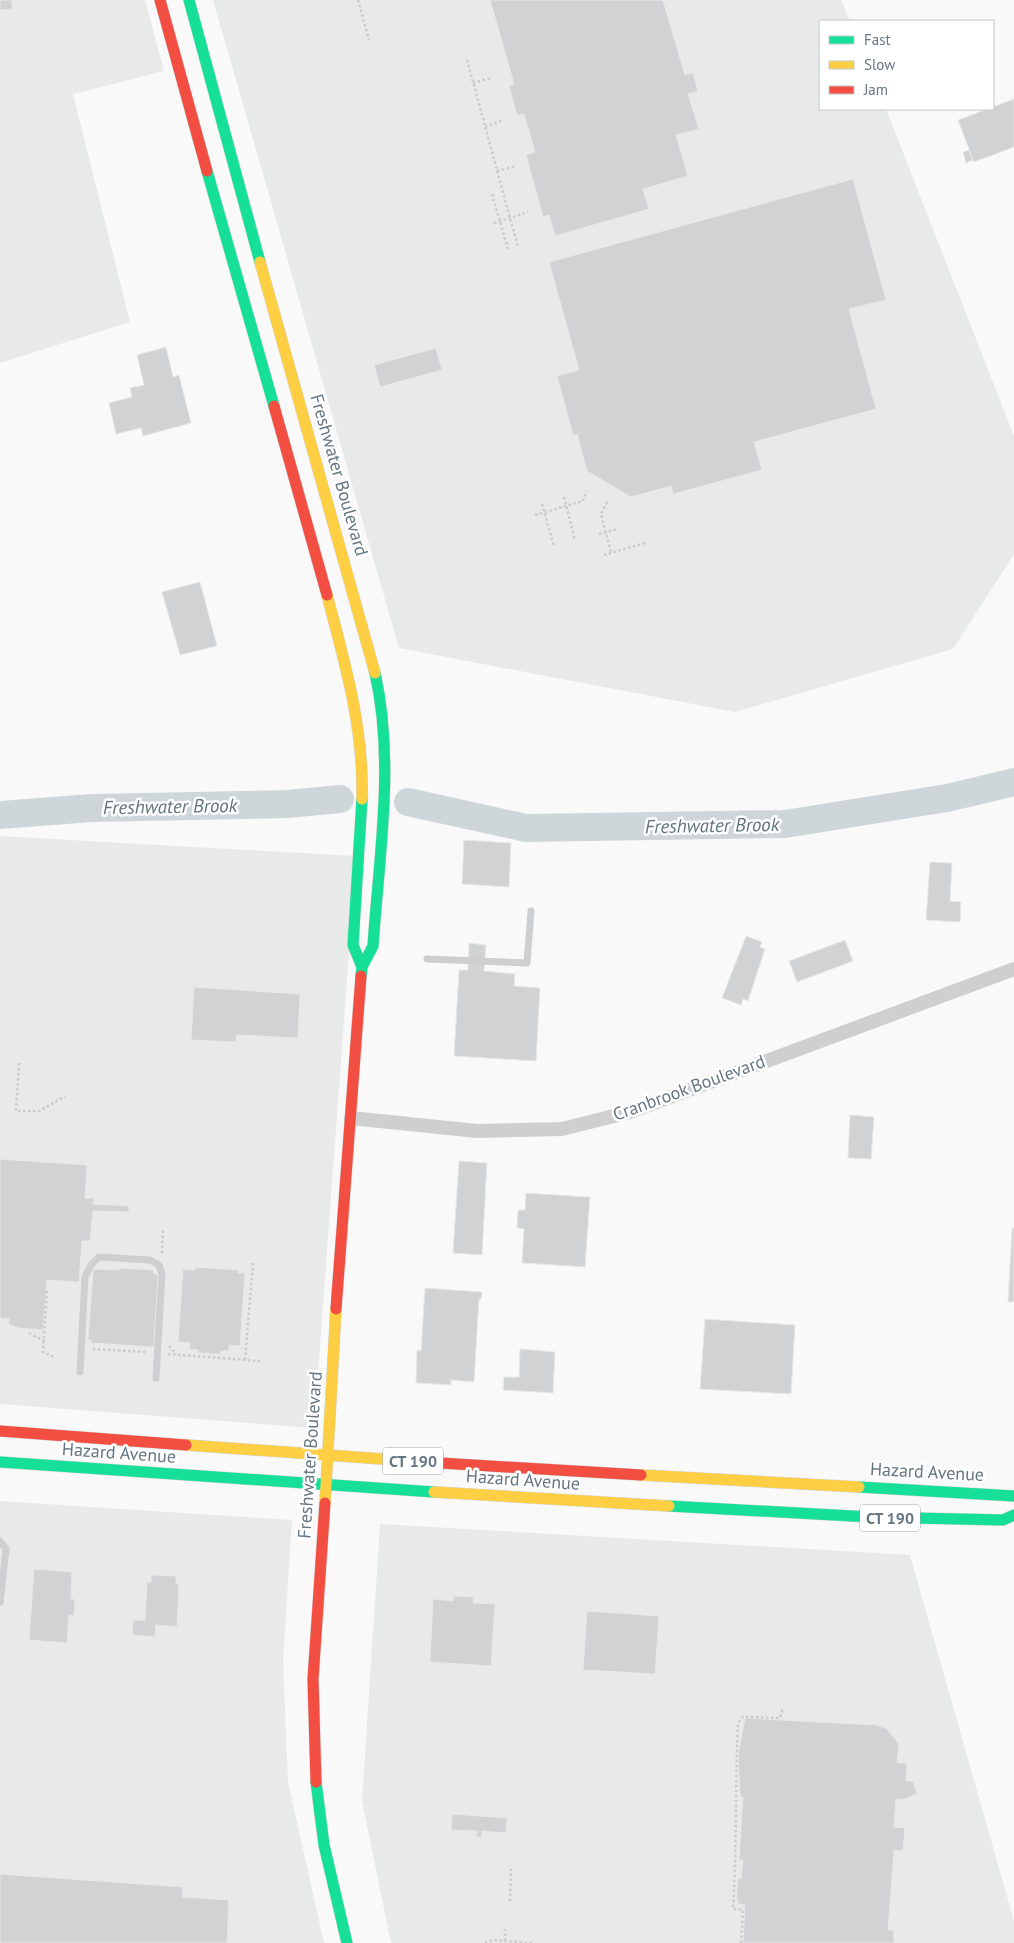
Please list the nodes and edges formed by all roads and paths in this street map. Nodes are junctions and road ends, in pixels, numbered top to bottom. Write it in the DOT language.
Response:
graph roads {
  1 [pos="160,0"];
  2 [pos="189,0"];
  3 [pos="358,0"];
  4 [pos="369,40"];
  5 [pos="186,42"];
  6 [pos="467,60"];
  7 [pos="491,78"];
  8 [pos="473,83"];
  9 [pos="503,120"];
  10 [pos="485,126"];
  11 [pos="516,166"];
  12 [pos="498,171"];
  13 [pos="492,194"];
  14 [pos="528,212"];
  15 [pos="510,218"];
  16 [pos="500,221"];
  17 [pos="494,223"];
  18 [pos="518,247"];
  19 [pos="508,249"];
  20 [pos="323,481"];
  21 [pos="298,488"];
  22 [pos="587,491"];
  23 [pos="564,497"];
  24 [pos="608,502"];
  25 [pos="542,504"];
  26 [pos="566,506"];
  27 [pos="544,512"];
  28 [pos="535,515"];
  29 [pos="618,529"];
  30 [pos="606,532"];
  31 [pos="599,534"];
  32 [pos="575,540"];
  33 [pos="645,543"];
  34 [pos="554,546"];
  35 [pos="611,553"];
  36 [pos="604,555"];
  37 [pos="530,911"];
  38 [pos="427,959"];
  39 [pos="362,966"];
  40 [pos="1014,969"];
  41 [pos="19,1063"];
  42 [pos="64,1096"];
  43 [pos="351,1118"];
  44 [pos="253,1263"];
  45 [pos="47,1291"];
  46 [pos="29,1333"];
  47 [pos="44,1341"];
  48 [pos="91,1349"];
  49 [pos="153,1353"];
  50 [pos="164,1354"];
  51 [pos="54,1358"];
  52 [pos="245,1360"];
  53 [pos="260,1361"];
  54 [pos="80,1372"];
  55 [pos="156,1378"];
  56 [pos="0,1431"];
  57 [pos="327,1455"];
  58 [pos="0,1462"];
  59 [pos="326,1485"];
  60 [pos="826,1485"];
  61 [pos="792,1494"];
  62 [pos="1014,1496"];
  63 [pos="777,1502"];
  64 [pos="764,1512"];
  65 [pos="1014,1515"];
  66 [pos="0,1541"];
  67 [pos="0,1602"];
  68 [pos="783,1708"];
  69 [pos="511,1867"];
  70 [pos="510,1900"];
  71 [pos="505,1929"];
  72 [pos="505,1941"];
  73 [pos="347,1943"];
  74 [pos="485,1943"];
  75 [pos="532,1943"];
  76 [pos="741,1943"];
  1 -- 5 [label="street, Freshwater Boulevard"];
  2 -- 5 [label="street, Freshwater Boulevard"];
  3 -- 4 [label="path"];
  5 -- 20 [label="street, Freshwater Boulevard"];
  5 -- 21 [label="street, Freshwater Boulevard"];
  6 -- 8 [label="path"];
  7 -- 8 [label="path"];
  8 -- 10 [label="path"];
  9 -- 10 [label="path"];
  10 -- 12 [label="path"];
  11 -- 12 [label="path"];
  12 -- 15 [label="path"];
  13 -- 16 [label="path"];
  14 -- 15 [label="path"];
  15 -- 16 [label="path"];
  15 -- 18 [label="path"];
  16 -- 17 [label="path"];
  16 -- 19 [label="path"];
  20 -- 21 [label="street"];
  20 -- 39 [label="street, Freshwater Boulevard"];
  21 -- 39 [label="street, Freshwater Boulevard"];
  22 -- 26 [label="path"];
  23 -- 26 [label="path"];
  24 -- 30 [label="path"];
  25 -- 27 [label="path"];
  26 -- 27 [label="path"];
  26 -- 32 [label="path"];
  27 -- 28 [label="path"];
  27 -- 34 [label="path"];
  29 -- 30 [label="path"];
  30 -- 31 [label="path"];
  30 -- 35 [label="path"];
  33 -- 35 [label="path"];
  35 -- 36 [label="path"];
  37 -- 38 [label="lane"];
  39 -- 43 [label="street, Freshwater Boulevard"];
  40 -- 43 [label="street, Cranbrook Boulevard"];
  41 -- 42 [label="path"];
  43 -- 57 [label="street, Freshwater Boulevard"];
  44 -- 52 [label="path"];
  45 -- 47 [label="path"];
  46 -- 47 [label="path"];
  47 -- 51 [label="path"];
  48 -- 49 [label="path"];
  50 -- 52 [label="path"];
  52 -- 53 [label="path"];
  54 -- 55 [label="lane"];
  56 -- 57 [label="street, Hazard Avenue / CT 190"];
  57 -- 59 [label="street, Freshwater Boulevard"];
  57 -- 60 [label="street, Hazard Avenue / CT 190"];
  58 -- 59 [label="street, Hazard Avenue / CT 190"];
  59 -- 64 [label="street, Hazard Avenue / CT 190"];
  59 -- 73 [label="street, Freshwater Boulevard"];
  60 -- 61 [label="street"];
  60 -- 62 [label="street, Hazard Avenue / CT 190"];
  63 -- 64 [label="street"];
  64 -- 65 [label="street, Hazard Avenue / CT 190"];
  66 -- 67 [label="lane"];
  68 -- 76 [label="path"];
  69 -- 70 [label="path"];
  71 -- 72 [label="path"];
  72 -- 74 [label="path"];
  72 -- 75 [label="path"];
}
